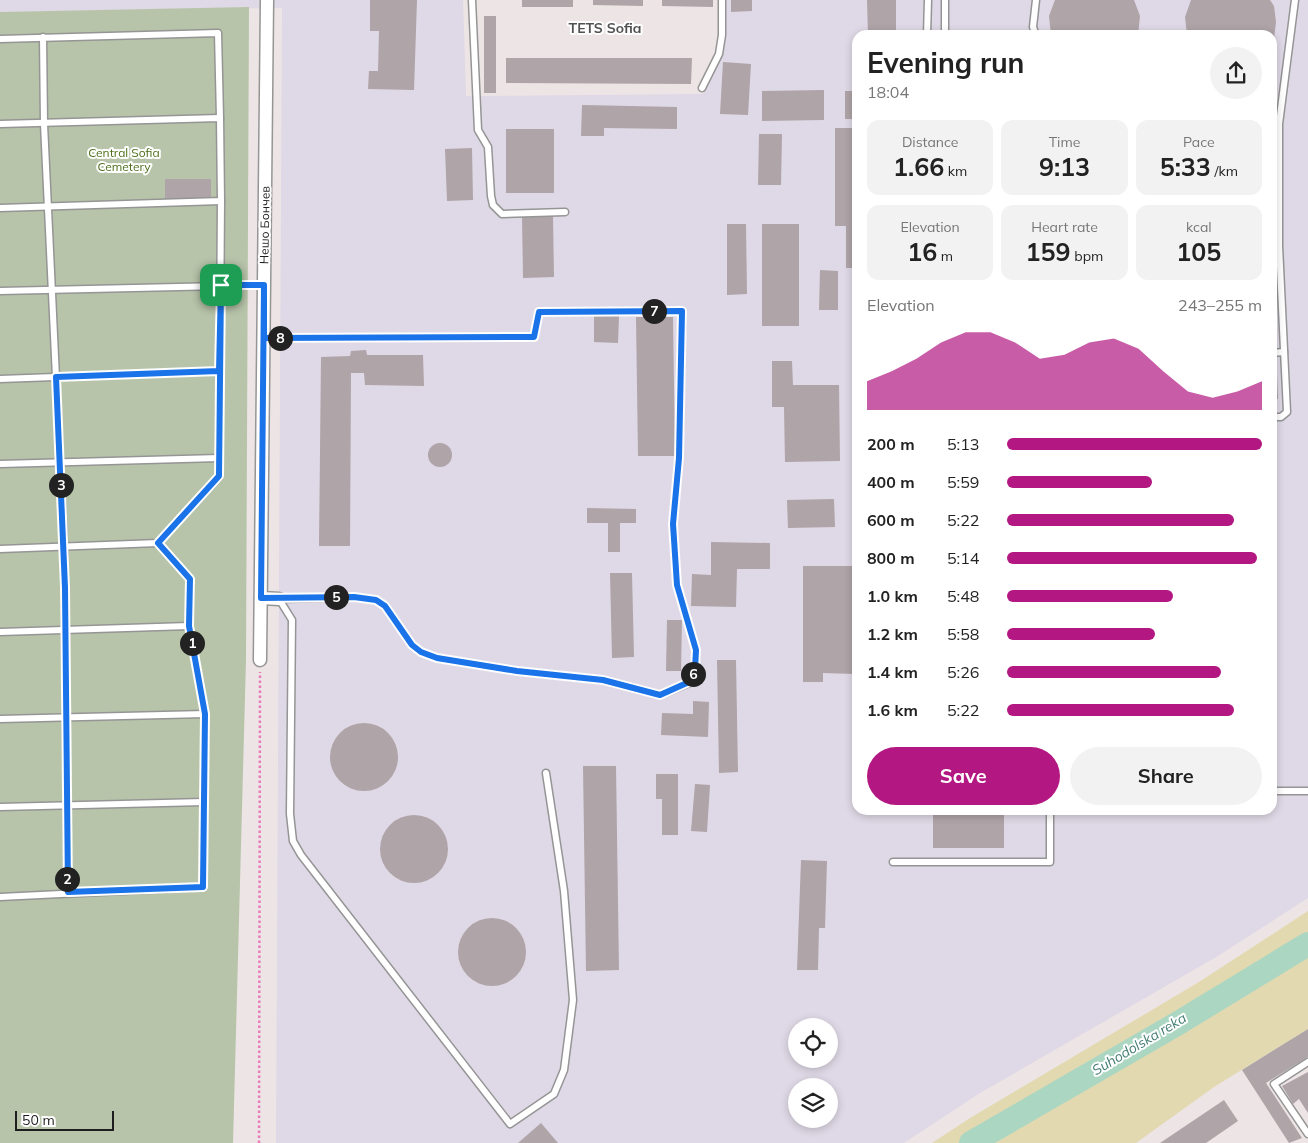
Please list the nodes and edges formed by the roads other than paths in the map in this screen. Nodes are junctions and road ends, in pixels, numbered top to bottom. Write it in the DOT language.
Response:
graph roads {
  1 [pos="267,0"];
  2 [pos="472,0"];
  3 [pos="722,0"];
  4 [pos="928,0"];
  5 [pos="945,0"];
  6 [pos="1036,0"];
  7 [pos="1295,0"];
  8 [pos="927,30"];
  9 [pos="945,30"];
  10 [pos="1034,30"];
  11 [pos="43,37"];
  12 [pos="0,39"];
  13 [pos="702,88"];
  14 [pos="220,118"];
  15 [pos="0,124"];
  16 [pos="44,124"];
  17 [pos="221,201"];
  18 [pos="48,206"];
  19 [pos="0,208"];
  20 [pos="565,212"];
  21 [pos="221,285"];
  22 [pos="264,285"];
  23 [pos="51,289"];
  24 [pos="0,291"];
  25 [pos="264,338"];
  26 [pos="1284,352"];
  27 [pos="1277,353"];
  28 [pos="219,371"];
  29 [pos="56,377"];
  30 [pos="0,379"];
  31 [pos="1277,416"];
  32 [pos="219,458"];
  33 [pos="60,462"];
  34 [pos="0,464"];
  35 [pos="158,543"];
  36 [pos="64,547"];
  37 [pos="0,549"];
  38 [pos="261,598"];
  39 [pos="279,599"];
  40 [pos="189,626"];
  41 [pos="66,629"];
  42 [pos="0,632"];
  43 [pos="260,660"];
  44 [pos="205,714"];
  45 [pos="67,717"];
  46 [pos="0,718"];
  47 [pos="546,773"];
  48 [pos="1277,791"];
  49 [pos="1308,791"];
  50 [pos="204,802"];
  51 [pos="67,805"];
  52 [pos="0,807"];
  53 [pos="1050,815"];
  54 [pos="893,862"];
  55 [pos="68,892"];
  56 [pos="0,896"];
  57 [pos="1308,1062"];
  58 [pos="1308,1134"];
  1 -- 22 [label="street, Нешо Бончев"];
  2 -- 20 [label="lane"];
  3 -- 13 [label="lane"];
  4 -- 8 [label="lane"];
  5 -- 9 [label="lane"];
  6 -- 10 [label="lane"];
  7 -- 26 [label="lane"];
  11 -- 12 [label="lane"];
  11 -- 14 [label="lane"];
  11 -- 16 [label="lane"];
  14 -- 16 [label="lane"];
  14 -- 17 [label="lane"];
  15 -- 16 [label="lane"];
  16 -- 18 [label="lane"];
  17 -- 18 [label="lane"];
  17 -- 21 [label="lane"];
  18 -- 19 [label="lane"];
  18 -- 23 [label="lane"];
  21 -- 22 [label="lane"];
  21 -- 23 [label="lane"];
  21 -- 28 [label="lane"];
  22 -- 25 [label="street, Нешо Бончев"];
  23 -- 24 [label="lane"];
  23 -- 29 [label="lane"];
  25 -- 38 [label="street, Нешо Бончев"];
  25 -- 39 [label="lane"];
  26 -- 27 [label="lane"];
  26 -- 31 [label="lane"];
  28 -- 29 [label="lane"];
  28 -- 32 [label="lane"];
  29 -- 30 [label="lane"];
  29 -- 33 [label="lane"];
  32 -- 33 [label="lane"];
  32 -- 35 [label="lane"];
  33 -- 34 [label="lane"];
  33 -- 36 [label="lane"];
  35 -- 36 [label="lane"];
  35 -- 40 [label="lane"];
  36 -- 37 [label="lane"];
  36 -- 41 [label="lane"];
  38 -- 39 [label="street"];
  38 -- 43 [label="street, Нешо Бончев"];
  39 -- 47 [label="lane"];
  40 -- 41 [label="lane"];
  40 -- 44 [label="lane"];
  41 -- 42 [label="lane"];
  41 -- 45 [label="lane"];
  44 -- 45 [label="lane"];
  44 -- 50 [label="lane"];
  45 -- 46 [label="lane"];
  45 -- 51 [label="lane"];
  48 -- 49 [label="lane"];
  50 -- 51 [label="lane"];
  50 -- 55 [label="lane"];
  51 -- 52 [label="lane"];
  51 -- 55 [label="lane"];
  53 -- 54 [label="lane"];
  55 -- 56 [label="lane"];
  57 -- 58 [label="lane"];
}
